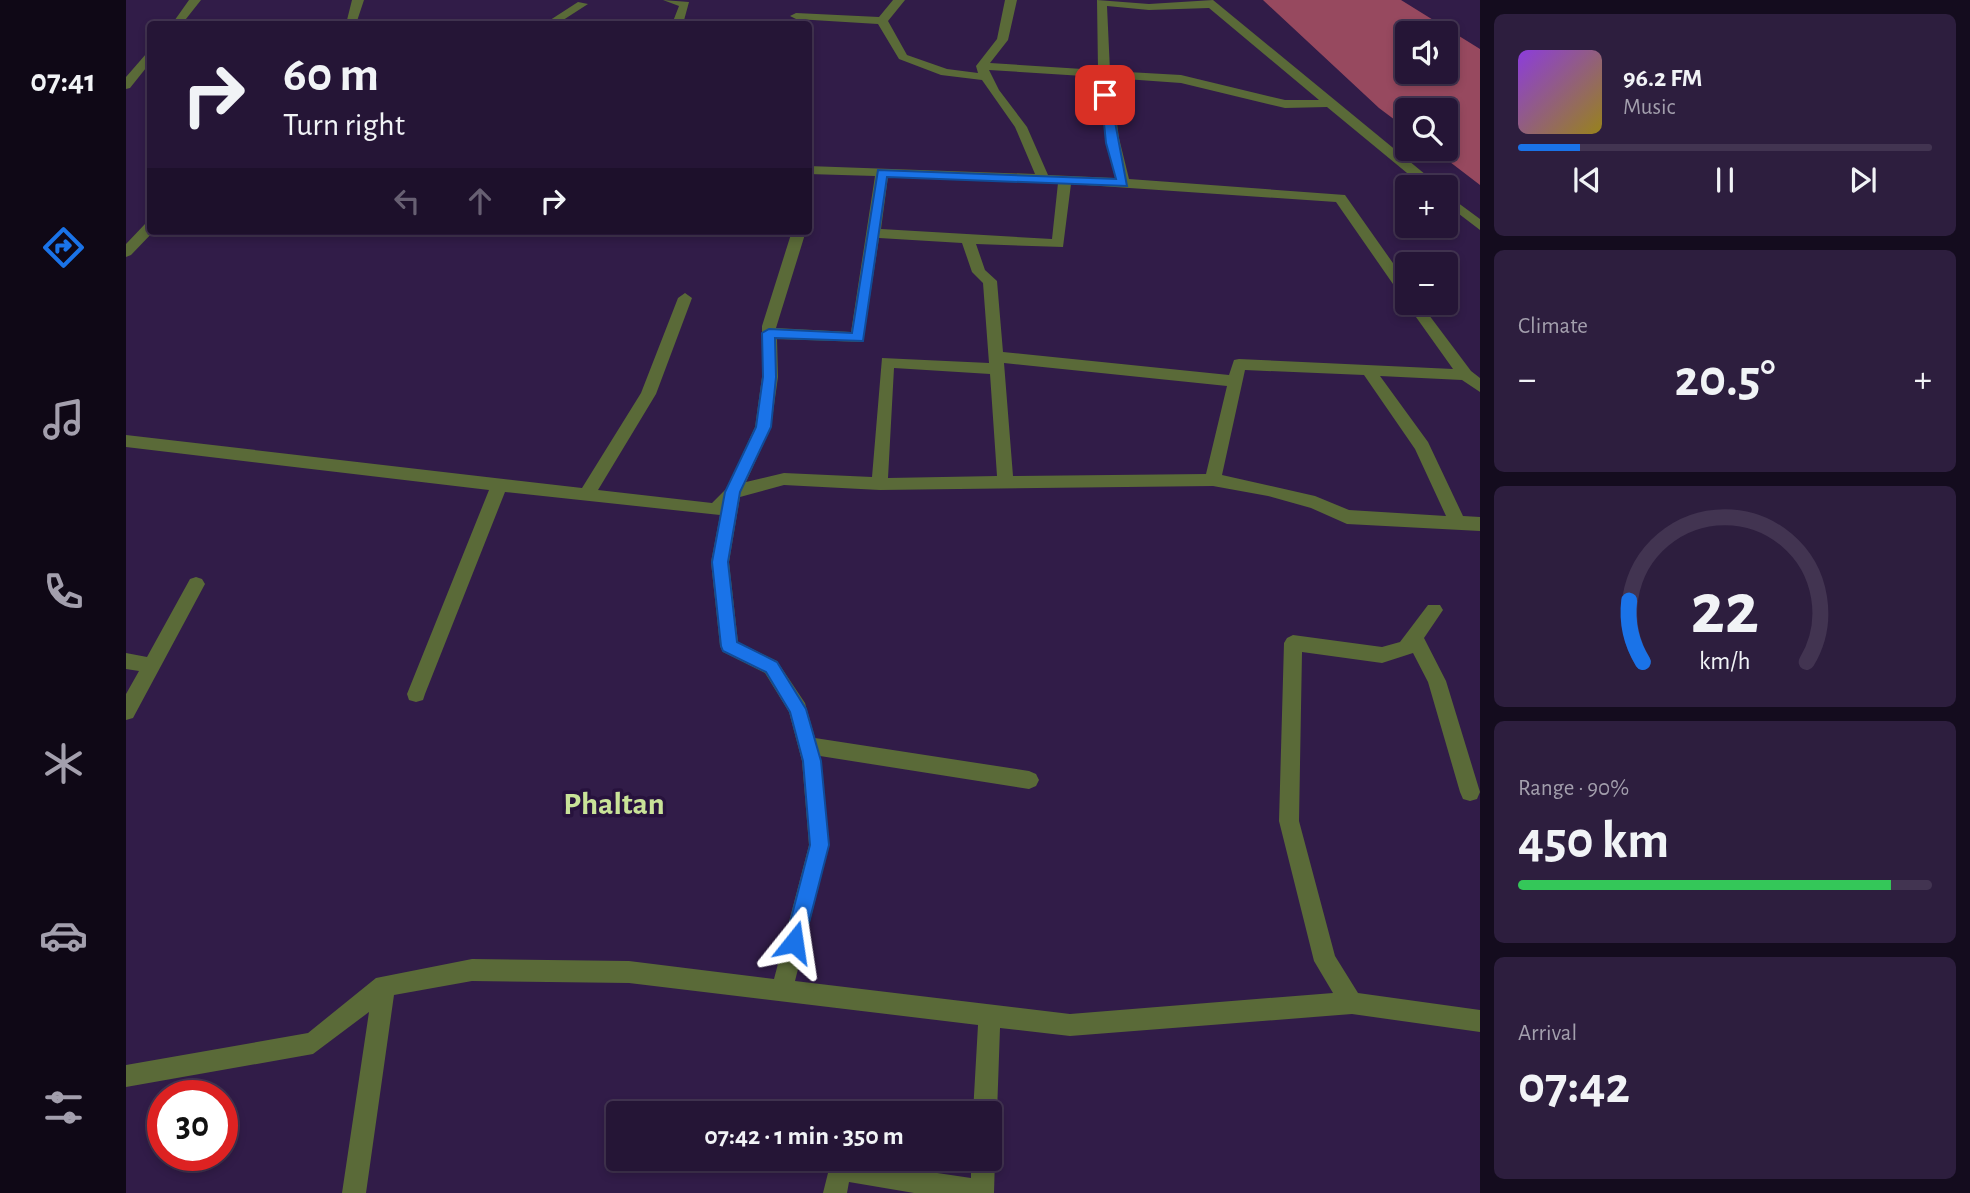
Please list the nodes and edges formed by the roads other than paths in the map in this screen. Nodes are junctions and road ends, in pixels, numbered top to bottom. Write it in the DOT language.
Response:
graph roads {
  1 [pos="195,0"];
  2 [pos="358,0"];
  3 [pos="669,0"];
  4 [pos="792,0"];
  5 [pos="899,0"];
  6 [pos="1011,0"];
  7 [pos="1095,1"];
  8 [pos="583,2"];
  9 [pos="1209,3"];
  10 [pos="796,20"];
  11 [pos="179,21"];
  12 [pos="352,21"];
  13 [pos="554,21"];
  14 [pos="577,21"];
  15 [pos="679,21"];
  16 [pos="882,21"];
  17 [pos="147,60"];
  18 [pos="983,72"];
  19 [pos="1102,74"];
  20 [pos="126,85"];
  21 [pos="1328,103"];
  22 [pos="812,170"];
  23 [pos="882,173"];
  24 [pos="1417,175"];
  25 [pos="1043,179"];
  26 [pos="1065,180"];
  27 [pos="1123,183"];
  28 [pos="1458,208"];
  29 [pos="1480,226"];
  30 [pos="147,230"];
  31 [pos="873,233"];
  32 [pos="797,235"];
  33 [pos="968,240"];
  34 [pos="126,252"];
  35 [pos="1395,277"];
  36 [pos="685,298"];
  37 [pos="1422,315"];
  38 [pos="769,333"];
  39 [pos="996,363"];
  40 [pos="1367,369"];
  41 [pos="1466,375"];
  42 [pos="1236,381"];
  43 [pos="1480,386"];
  44 [pos="126,440"];
  45 [pos="1213,480"];
  46 [pos="880,484"];
  47 [pos="1006,484"];
  48 [pos="499,486"];
  49 [pos="733,492"];
  50 [pos="586,496"];
  51 [pos="1457,523"];
  52 [pos="1480,524"];
  53 [pos="196,584"];
  54 [pos="1434,610"];
  55 [pos="1414,637"];
  56 [pos="126,661"];
  57 [pos="150,665"];
  58 [pos="416,694"];
  59 [pos="126,712"];
  60 [pos="807,745"];
  61 [pos="1029,780"];
  62 [pos="1469,792"];
  63 [pos="384,986"];
  64 [pos="782,990"];
  65 [pos="1352,1003"];
  66 [pos="989,1015"];
  67 [pos="1480,1021"];
  68 [pos="126,1076"];
  69 [pos="985,1101"];
  70 [pos="983,1171"];
  71 [pos="354,1193"];
  72 [pos="835,1193"];
  73 [pos="982,1193"];
  1 -- 11 [label="street"];
  2 -- 12 [label="street"];
  3 -- 15 [label="street"];
  4 -- 10 [label="street"];
  5 -- 16 [label="street"];
  6 -- 18 [label="street"];
  7 -- 9 [label="street"];
  7 -- 19 [label="street"];
  8 -- 13 [label="street"];
  8 -- 14 [label="street"];
  9 -- 21 [label="street"];
  10 -- 16 [label="street"];
  16 -- 18 [label="street"];
  17 -- 20 [label="street"];
  18 -- 19 [label="street"];
  18 -- 25 [label="street"];
  19 -- 21 [label="street"];
  19 -- 27 [label="street"];
  21 -- 24 [label="street"];
  22 -- 23 [label="street"];
  23 -- 25 [label="street"];
  23 -- 31 [label="street"];
  25 -- 26 [label="street"];
  26 -- 27 [label="street"];
  26 -- 33 [label="street"];
  27 -- 35 [label="street"];
  28 -- 29 [label="street"];
  30 -- 34 [label="street"];
  31 -- 33 [label="street"];
  31 -- 38 [label="street"];
  32 -- 38 [label="street"];
  33 -- 39 [label="street"];
  36 -- 50 [label="street"];
  37 -- 41 [label="street"];
  38 -- 49 [label="street"];
  39 -- 42 [label="street"];
  39 -- 46 [label="street"];
  39 -- 47 [label="street"];
  40 -- 41 [label="street"];
  40 -- 42 [label="street"];
  40 -- 51 [label="street"];
  41 -- 43 [label="street"];
  42 -- 45 [label="street"];
  44 -- 48 [label="street"];
  45 -- 47 [label="street"];
  45 -- 51 [label="street"];
  46 -- 47 [label="street"];
  46 -- 49 [label="street"];
  48 -- 50 [label="street"];
  48 -- 58 [label="street"];
  49 -- 50 [label="street"];
  49 -- 60 [label="street"];
  51 -- 52 [label="street"];
  53 -- 57 [label="street"];
  54 -- 55 [label="street"];
  55 -- 62 [label="street"];
  55 -- 65 [label="street"];
  56 -- 57 [label="street"];
  57 -- 59 [label="street"];
  60 -- 61 [label="street"];
  60 -- 64 [label="street"];
  63 -- 64 [label="street"];
  63 -- 68 [label="street"];
  63 -- 71 [label="street"];
  64 -- 66 [label="street"];
  65 -- 66 [label="street"];
  65 -- 67 [label="street"];
  66 -- 69 [label="street"];
  70 -- 73 [label="street"];
  72 -- 73 [label="street"];
}
